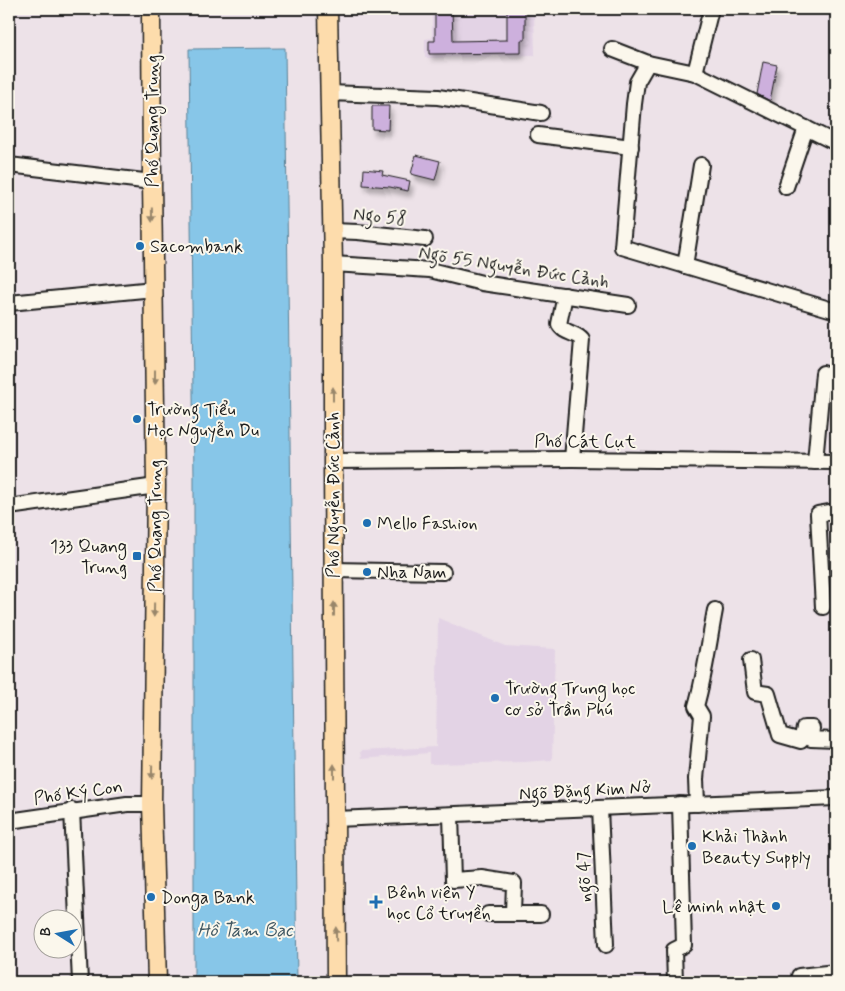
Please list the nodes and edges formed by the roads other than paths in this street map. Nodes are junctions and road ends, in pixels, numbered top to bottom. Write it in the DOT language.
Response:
graph roads {
  1 [pos="152,9"];
  2 [pos="328,9"];
  3 [pos="711,9"];
  4 [pos="612,50"];
  5 [pos="648,63"];
  6 [pos="695,73"];
  7 [pos="330,94"];
  8 [pos="541,113"];
  9 [pos="806,128"];
  10 [pos="538,135"];
  11 [pos="836,143"];
  12 [pos="630,147"];
  13 [pos="9,165"];
  14 [pos="701,166"];
  15 [pos="152,182"];
  16 [pos="786,187"];
  17 [pos="332,232"];
  18 [pos="425,239"];
  19 [pos="333,264"];
  20 [pos="684,266"];
  21 [pos="154,289"];
  22 [pos="565,295"];
  23 [pos="9,303"];
  24 [pos="628,305"];
  25 [pos="836,311"];
  26 [pos="824,373"];
  27 [pos="572,459"];
  28 [pos="333,461"];
  29 [pos="815,462"];
  30 [pos="836,462"];
  31 [pos="156,486"];
  32 [pos="9,507"];
  33 [pos="836,511"];
  34 [pos="333,570"];
  35 [pos="443,572"];
  36 [pos="823,607"];
  37 [pos="715,610"];
  38 [pos="751,660"];
  39 [pos="836,740"];
  40 [pos="836,798"];
  41 [pos="152,804"];
  42 [pos="680,804"];
  43 [pos="696,804"];
  44 [pos="600,808"];
  45 [pos="72,810"];
  46 [pos="451,815"];
  47 [pos="335,819"];
  48 [pos="9,821"];
  49 [pos="513,913"];
  50 [pos="488,914"];
  51 [pos="541,914"];
  52 [pos="606,945"];
  53 [pos="836,972"];
  54 [pos="799,976"];
  55 [pos="80,982"];
  56 [pos="157,982"];
  57 [pos="336,982"];
  58 [pos="675,982"];
  1 -- 15 [label="main road, Phố Quang Trung"];
  2 -- 7 [label="main road, Phố Nguyễn Đức Cảnh"];
  3 -- 6 [label="street"];
  4 -- 5 [label="street"];
  5 -- 6 [label="street"];
  5 -- 12 [label="street"];
  6 -- 9 [label="street"];
  7 -- 8 [label="street"];
  7 -- 17 [label="main road, Phố Nguyễn Đức Cảnh"];
  9 -- 11 [label="street"];
  9 -- 16 [label="street"];
  10 -- 12 [label="street"];
  12 -- 20 [label="street"];
  13 -- 15 [label="street"];
  14 -- 20 [label="street"];
  15 -- 21 [label="main road, Phố Quang Trung, one-way"];
  17 -- 18 [label="street, Ngo 58"];
  17 -- 19 [label="main road, Phố Nguyễn Đức Cảnh"];
  19 -- 22 [label="street, Ngõ 55 Nguyễn Đức Cảnh"];
  28 -- 19 [label="main road, Phố Nguyễn Đức Cảnh, one-way"];
  20 -- 25 [label="street"];
  21 -- 23 [label="street"];
  21 -- 31 [label="main road, Phố Quang Trung, one-way"];
  22 -- 24 [label="street, Ngõ 55 Nguyễn Đức Cảnh"];
  22 -- 27 [label="street"];
  26 -- 29 [label="street"];
  27 -- 28 [label="street, Phố Cát Cụt"];
  27 -- 29 [label="street, Phố Cát Cụt"];
  28 -- 34 [label="main road, Phố Nguyễn Đức Cảnh"];
  29 -- 30 [label="street, Phố Cát Cụt"];
  31 -- 32 [label="street"];
  31 -- 41 [label="main road, Phố Quang Trung, one-way"];
  33 -- 36 [label="street"];
  34 -- 35 [label="street"];
  47 -- 34 [label="main road, Phố Nguyễn Đức Cảnh, one-way"];
  37 -- 43 [label="street"];
  38 -- 39 [label="street"];
  40 -- 43 [label="street, Ngõ Đặng Kim Nở"];
  41 -- 45 [label="street, Phố Ký Con"];
  41 -- 56 [label="main road, Phố Quang Trung"];
  42 -- 43 [label="street, Ngõ Đặng Kim Nở"];
  42 -- 44 [label="street, Ngõ Đặng Kim Nở"];
  42 -- 58 [label="street"];
  44 -- 46 [label="street, Ngõ Đặng Kim Nở"];
  44 -- 52 [label="street, ngõ 47"];
  45 -- 48 [label="street, Phố Ký Con"];
  45 -- 55 [label="street"];
  46 -- 47 [label="street, Ngõ Đặng Kim Nở"];
  46 -- 49 [label="street"];
  57 -- 47 [label="main road, Phố Nguyễn Đức Cảnh, one-way"];
  49 -- 50 [label="street"];
  49 -- 51 [label="street"];
  53 -- 54 [label="street"];
}
